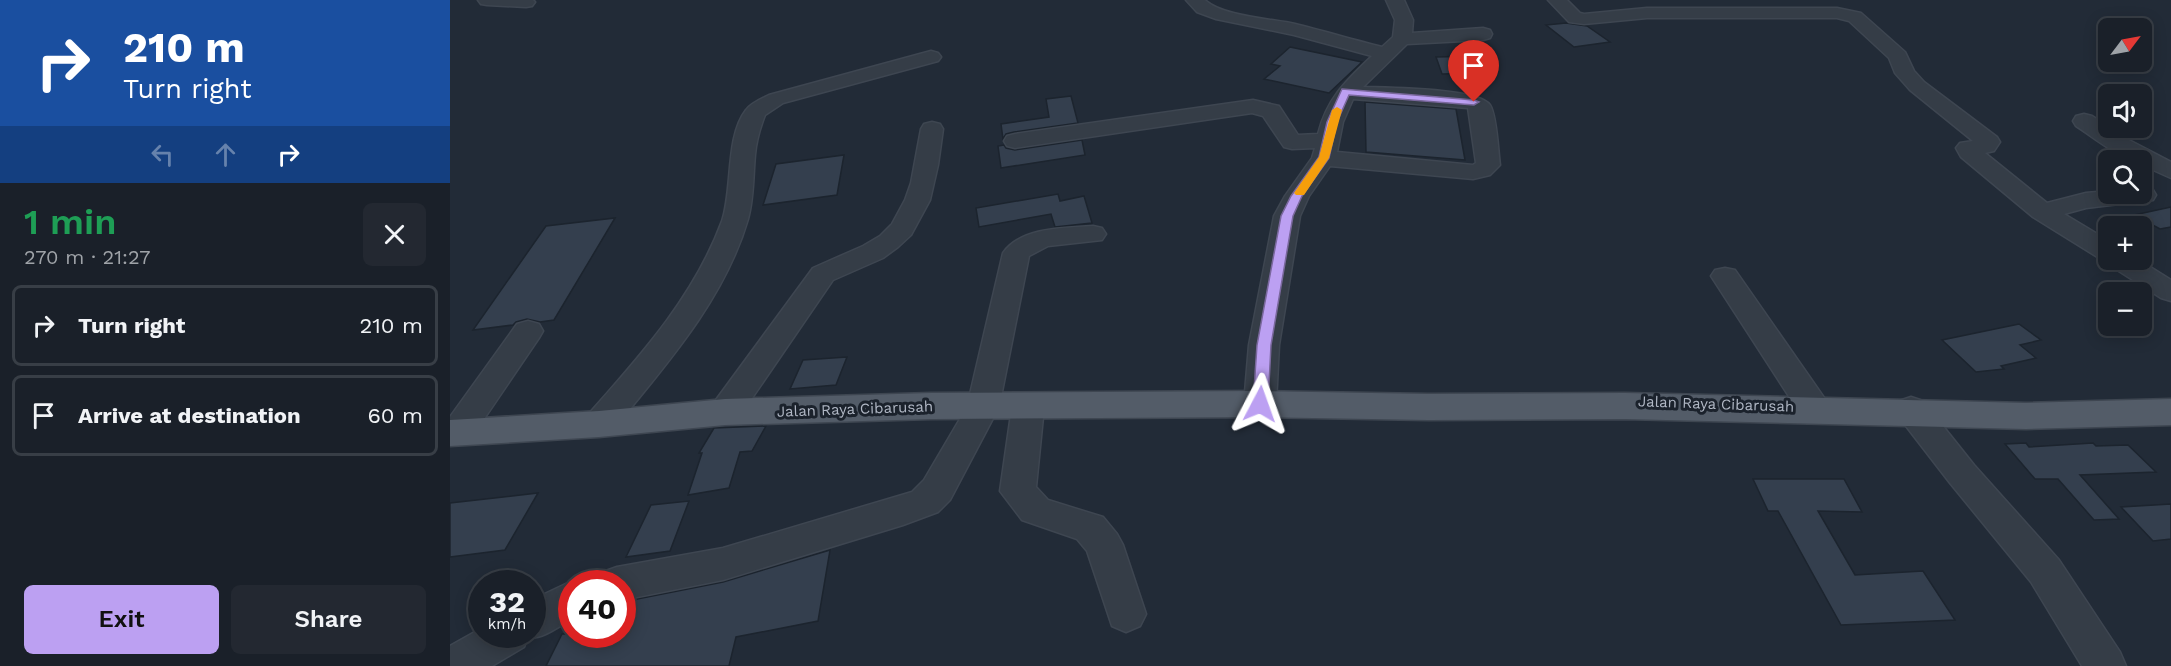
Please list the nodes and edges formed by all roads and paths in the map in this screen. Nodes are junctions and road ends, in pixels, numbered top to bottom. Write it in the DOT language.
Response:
graph roads {
  1 [pos="487,0"];
  2 [pos="1195,0"];
  3 [pos="1395,0"];
  4 [pos="1557,0"];
  5 [pos="526,2"];
  6 [pos="1483,34"];
  7 [pos="1393,47"];
  8 [pos="930,57"];
  9 [pos="1346,92"];
  10 [pos="2084,121"];
  11 [pos="932,129"];
  12 [pos="1015,141"];
  13 [pos="1326,149"];
  14 [pos="2171,171"];
  15 [pos="2098,200"];
  16 [pos="2042,212"];
  17 [pos="1093,234"];
  18 [pos="2098,245"];
  19 [pos="2137,270"];
  20 [pos="1725,276"];
  21 [pos="2171,292"];
  22 [pos="528,331"];
  23 [pos="1260,404"];
  24 [pos="2171,406"];
  25 [pos="983,407"];
  26 [pos="1028,407"];
  27 [pos="1813,407"];
  28 [pos="1913,411"];
  29 [pos="725,412"];
  30 [pos="2171,412"];
  31 [pos="599,424"];
  32 [pos="453,433"];
  33 [pos="636,580"];
  34 [pos="1126,614"];
  35 [pos="484,648"];
  36 [pos="454,666"];
  37 [pos="2105,666"];
  1 -- 5 [label="street"];
  2 -- 7 [label="street"];
  3 -- 7 [label="street"];
  4 -- 16 [label="street"];
  6 -- 7 [label="street"];
  7 -- 9 [label="street"];
  8 -- 31 [label="street"];
  9 -- 13 [label="street"];
  9 -- 13 [label="street"];
  10 -- 14 [label="street"];
  11 -- 29 [label="street"];
  12 -- 13 [label="street"];
  13 -- 23 [label="street"];
  15 -- 16 [label="street"];
  16 -- 18 [label="street"];
  17 -- 25 [label="street"];
  19 -- 21 [label="street"];
  20 -- 27 [label="street"];
  22 -- 32 [label="street"];
  23 -- 26 [label="main road, Jalan Raya Cibarusah"];
  23 -- 27 [label="main road, Jalan Raya Cibarusah"];
  23 -- 28 [label="main road, Jalan Raya Cibarusah"];
  24 -- 28 [label="main road, Jalan Raya Cibarusah"];
  25 -- 26 [label="main road, Jalan Raya Cibarusah"];
  25 -- 29 [label="main road, Jalan Raya Cibarusah"];
  25 -- 33 [label="street"];
  26 -- 34 [label="street"];
  27 -- 28 [label="main road, Jalan Raya Cibarusah"];
  28 -- 30 [label="main road, Jalan Raya Cibarusah"];
  28 -- 37 [label="street"];
  29 -- 31 [label="main road, Jalan Raya Cibarusah"];
  31 -- 32 [label="main road, Jalan Raya Cibarusah"];
  35 -- 36 [label="street"];
}
